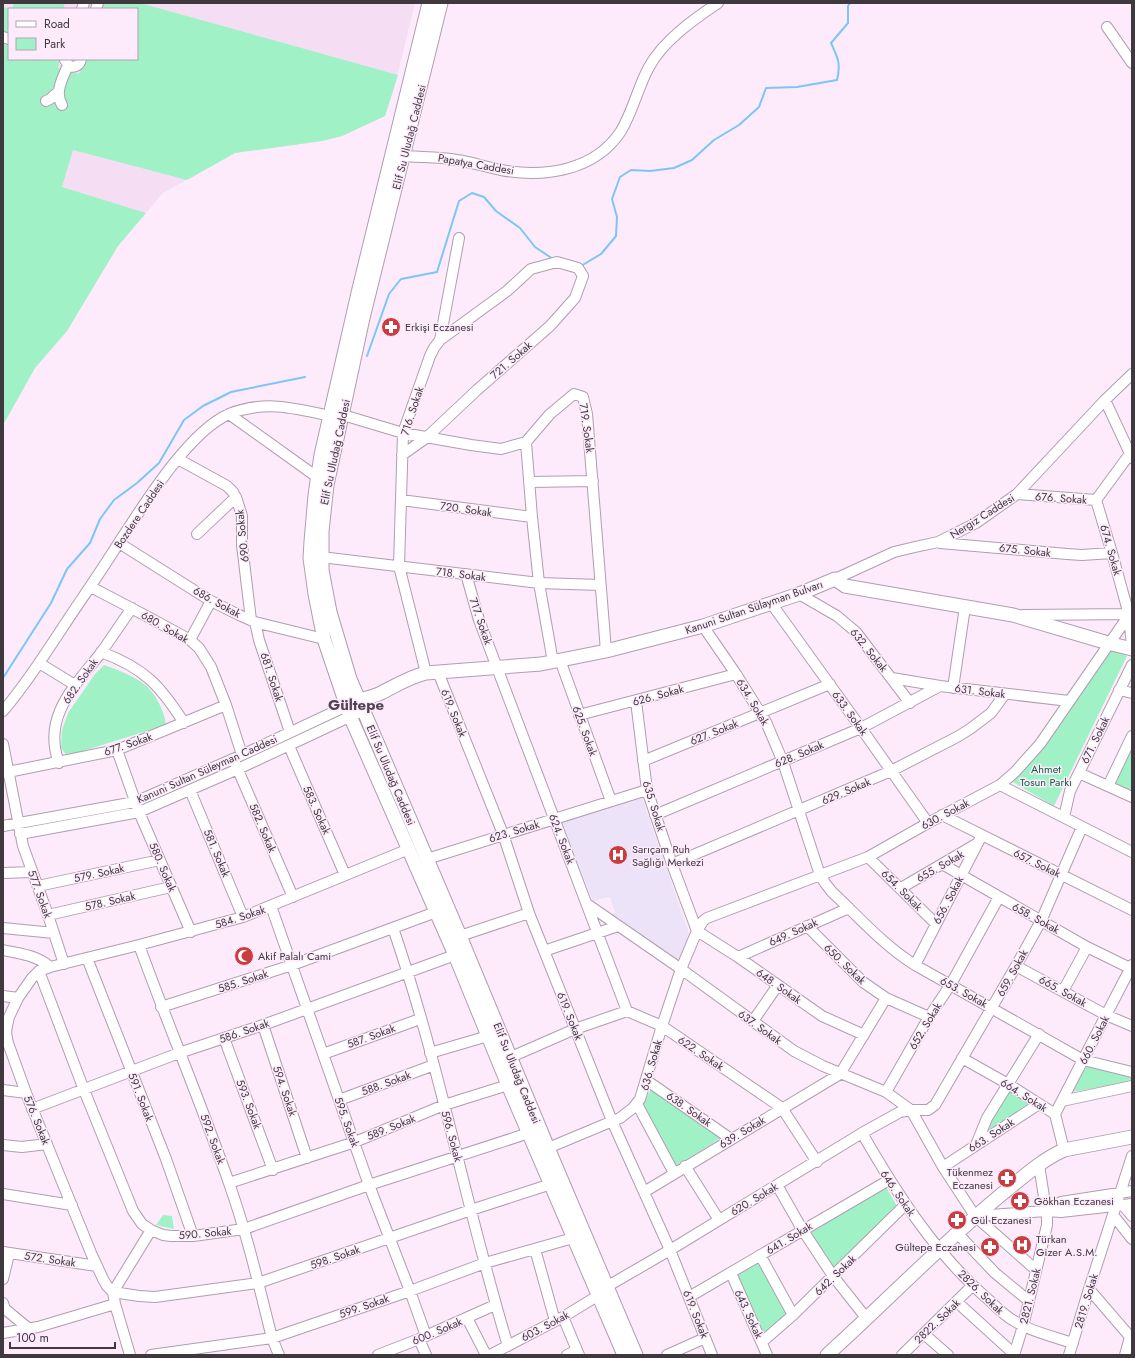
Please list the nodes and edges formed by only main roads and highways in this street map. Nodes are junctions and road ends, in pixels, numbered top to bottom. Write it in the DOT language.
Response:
graph roads {
  1 [pos="429,3"];
  2 [pos="442,3"];
  3 [pos="398,155"];
  4 [pos="337,415"];
  5 [pos="1132,648"];
  6 [pos="380,693"];
  7 [pos="362,705"];
  8 [pos="1132,1137"];
  9 [pos="603,1290"];
  10 [pos="624,1355"];
  11 [pos="636,1355"];
  12 [pos="827,1355"];
  1 -- 3 [label="main road, Elif Su Uludağ Caddesi"];
  2 -- 3 [label="main road, Elif Su Uludağ Caddesi"];
  3 -- 4 [label="main road, Elif Su Uludağ Caddesi"];
  4 -- 7 [label="main road, Elif Su Uludağ Caddesi"];
  4 -- 9 [label="main road, Elif Su Uludağ Caddesi"];
  5 -- 6 [label="main road, Kanuni Sultan Sülayman Bulvarı"];
  6 -- 7 [label="main road, Kanuni Sultan Süleyman Caddesi"];
  7 -- 9 [label="main road, Elif Su Uludağ Caddesi"];
  8 -- 12 [label="main road"];
  9 -- 10 [label="main road, Elif Su Uludağ Caddesi"];
  9 -- 11 [label="main road, Elif Su Uludağ Caddesi"];
}
